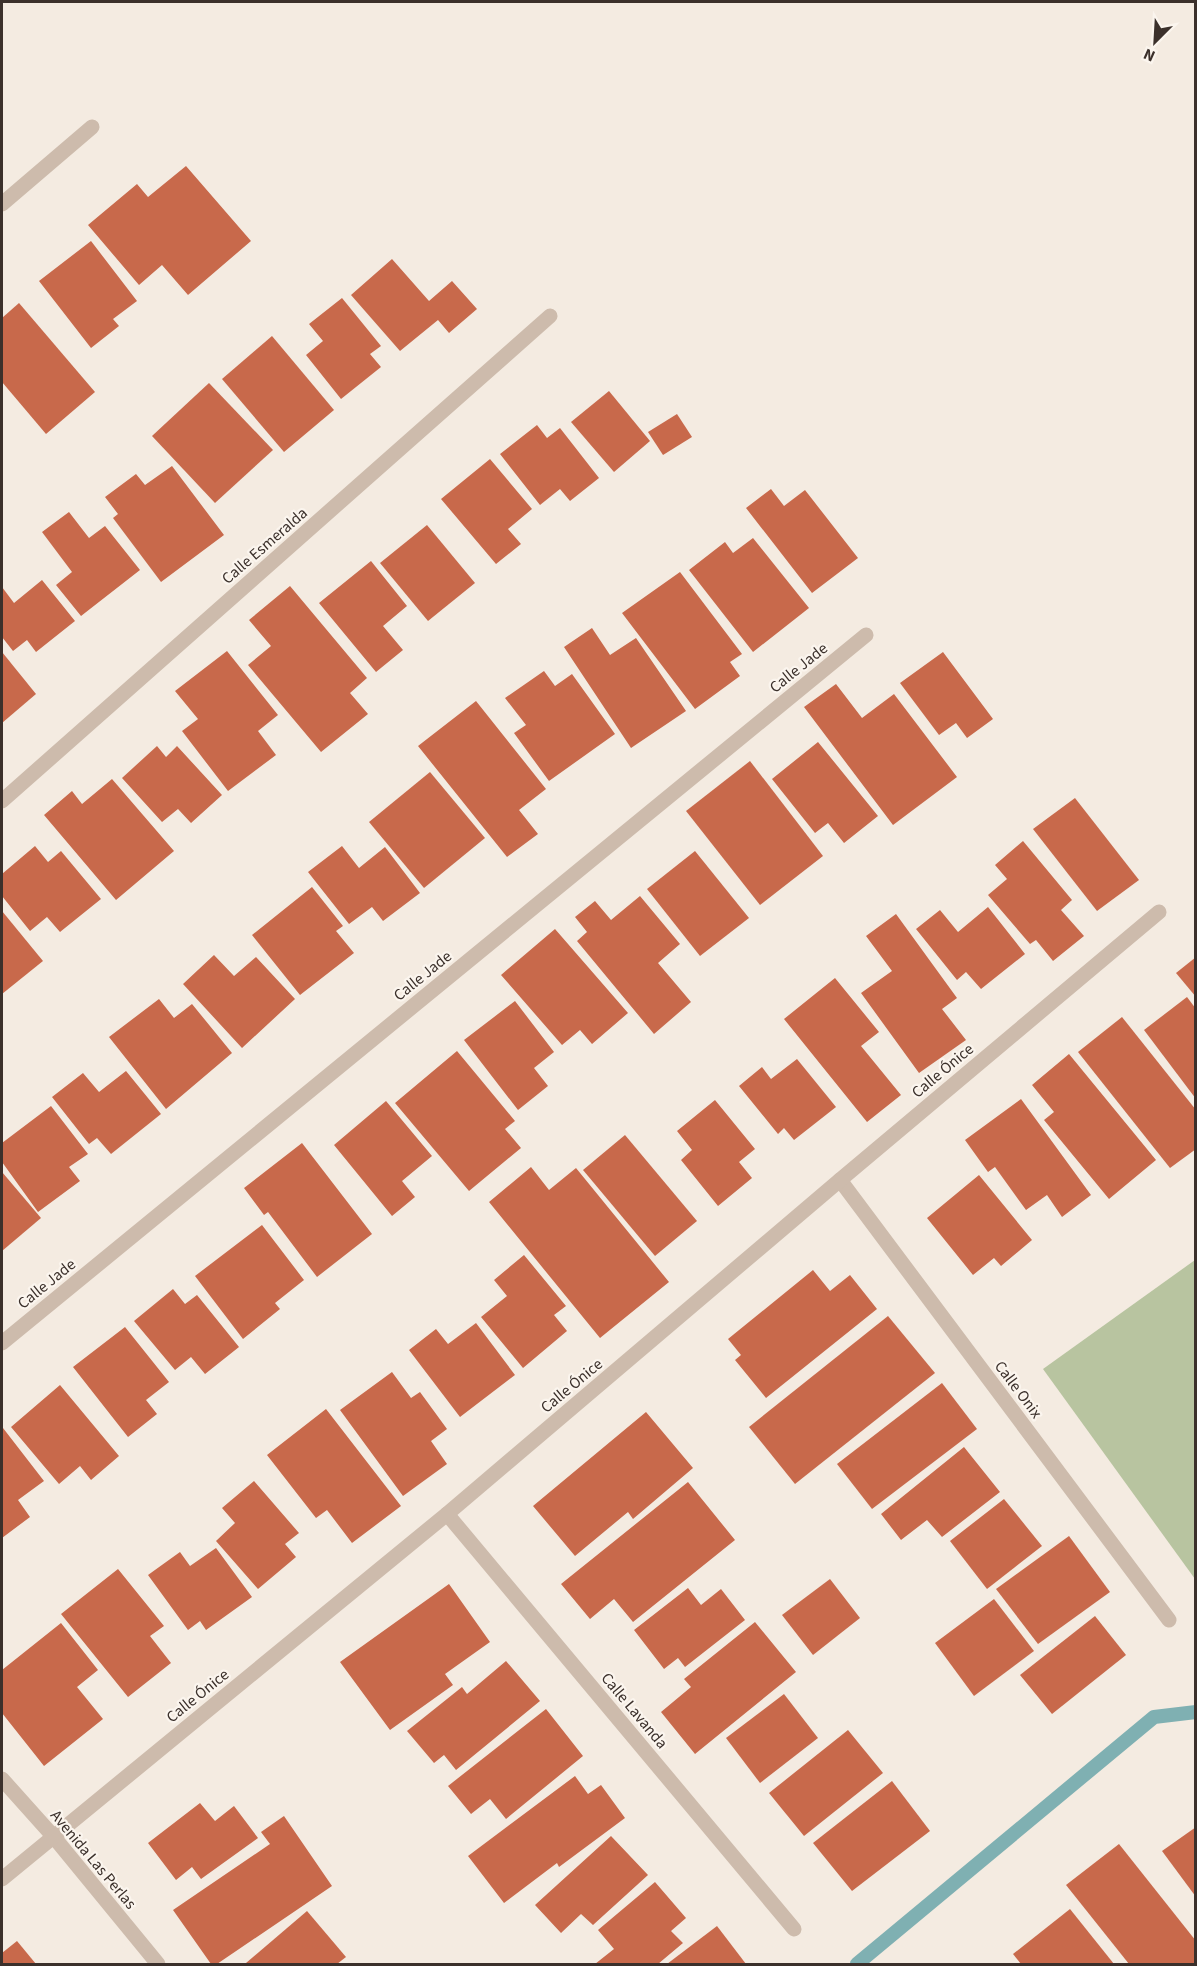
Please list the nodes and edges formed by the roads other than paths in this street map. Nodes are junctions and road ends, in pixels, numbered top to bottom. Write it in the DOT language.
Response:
graph roads {
  1 [pos="92,127"];
  2 [pos="2,204"];
  3 [pos="550,316"];
  4 [pos="866,635"];
  5 [pos="2,801"];
  6 [pos="1159,912"];
  7 [pos="840,1180"];
  8 [pos="2,1343"];
  9 [pos="447,1514"];
  10 [pos="1169,1620"];
  11 [pos="2,1779"];
  12 [pos="53,1836"];
  13 [pos="2,1879"];
  14 [pos="795,1929"];
  15 [pos="158,1965"];
  1 -- 2 [label="street"];
  3 -- 5 [label="street, Calle Esmeralda"];
  4 -- 8 [label="street, Calle Jade"];
  6 -- 7 [label="street, Calle Ónice"];
  7 -- 9 [label="street, Calle Ónice"];
  7 -- 10 [label="street, Calle Onix"];
  9 -- 12 [label="street, Calle Ónice"];
  9 -- 14 [label="street, Calle Lavanda"];
  11 -- 12 [label="street, Avenida Las Perlas"];
  12 -- 13 [label="street, Calle Ónice"];
  12 -- 15 [label="street, Avenida Las Perlas"];
}
